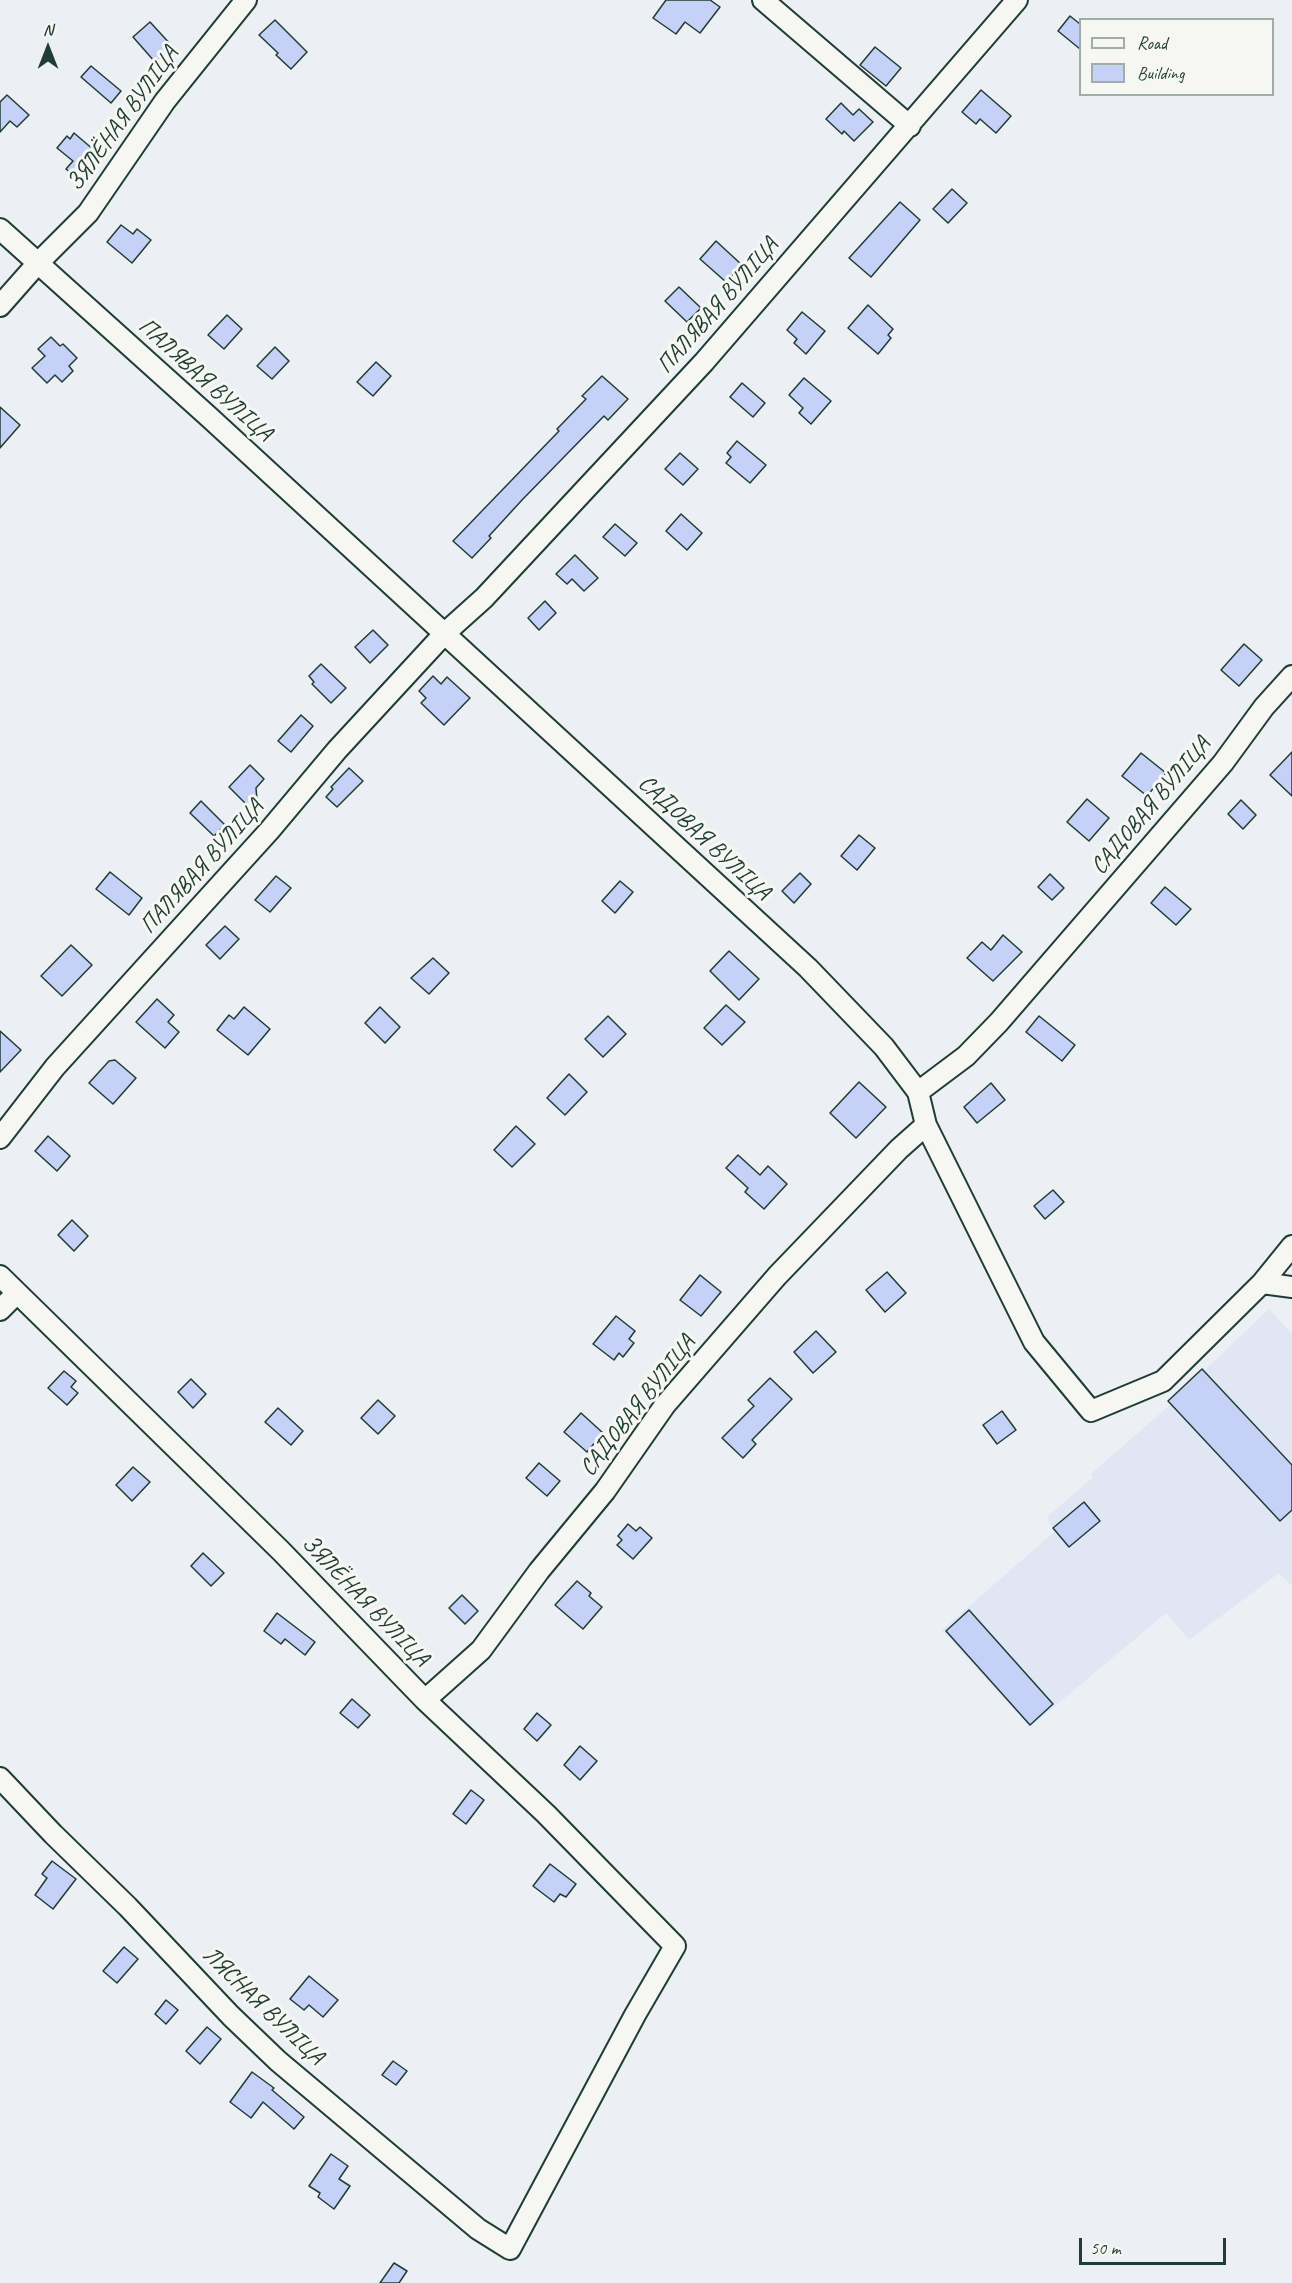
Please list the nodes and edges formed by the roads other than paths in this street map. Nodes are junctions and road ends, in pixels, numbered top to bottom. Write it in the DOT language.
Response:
graph roads {
  1 [pos="246,0"];
  2 [pos="763,0"];
  3 [pos="1017,0"];
  4 [pos="910,126"];
  5 [pos="0,229"];
  6 [pos="37,264"];
  7 [pos="0,306"];
  8 [pos="445,633"];
  9 [pos="1292,676"];
  10 [pos="918,1092"];
  11 [pos="926,1125"];
  12 [pos="0,1138"];
  13 [pos="1292,1246"];
  14 [pos="0,1276"];
  15 [pos="1262,1283"];
  16 [pos="1292,1287"];
  17 [pos="17,1293"];
  18 [pos="0,1310"];
  19 [pos="425,1700"];
  20 [pos="0,1778"];
  21 [pos="510,2249"];
  1 -- 6 [label="street, ЗЯЛЁНАЯ ВУЛІЦА"];
  2 -- 4 [label="street"];
  3 -- 4 [label="street, ПАЛЯВАЯ ВУЛІЦА"];
  4 -- 8 [label="street, ПАЛЯВАЯ ВУЛІЦА"];
  5 -- 6 [label="street"];
  6 -- 7 [label="street, ЗЯЛЁНАЯ ВУЛІЦА"];
  6 -- 8 [label="street, ПАЛЯВАЯ ВУЛІЦА"];
  8 -- 10 [label="street, САДОВАЯ ВУЛІЦА"];
  8 -- 12 [label="street, ПАЛЯВАЯ ВУЛІЦА"];
  9 -- 10 [label="street, САДОВАЯ ВУЛІЦА"];
  10 -- 11 [label="street, САДОВАЯ ВУЛІЦА"];
  11 -- 15 [label="street, САДОВАЯ ВУЛІЦА"];
  11 -- 19 [label="street, САДОВАЯ ВУЛІЦА"];
  13 -- 15 [label="street"];
  14 -- 17 [label="street, ЗЯЛЁНАЯ ВУЛІЦА"];
  15 -- 16 [label="street"];
  17 -- 18 [label="street"];
  17 -- 19 [label="street, ЗЯЛЁНАЯ ВУЛІЦА"];
  19 -- 21 [label="street, ЗЯЛЁНАЯ ВУЛІЦА"];
  20 -- 21 [label="street, ЛЯСНАЯ ВУЛІЦА"];
}
